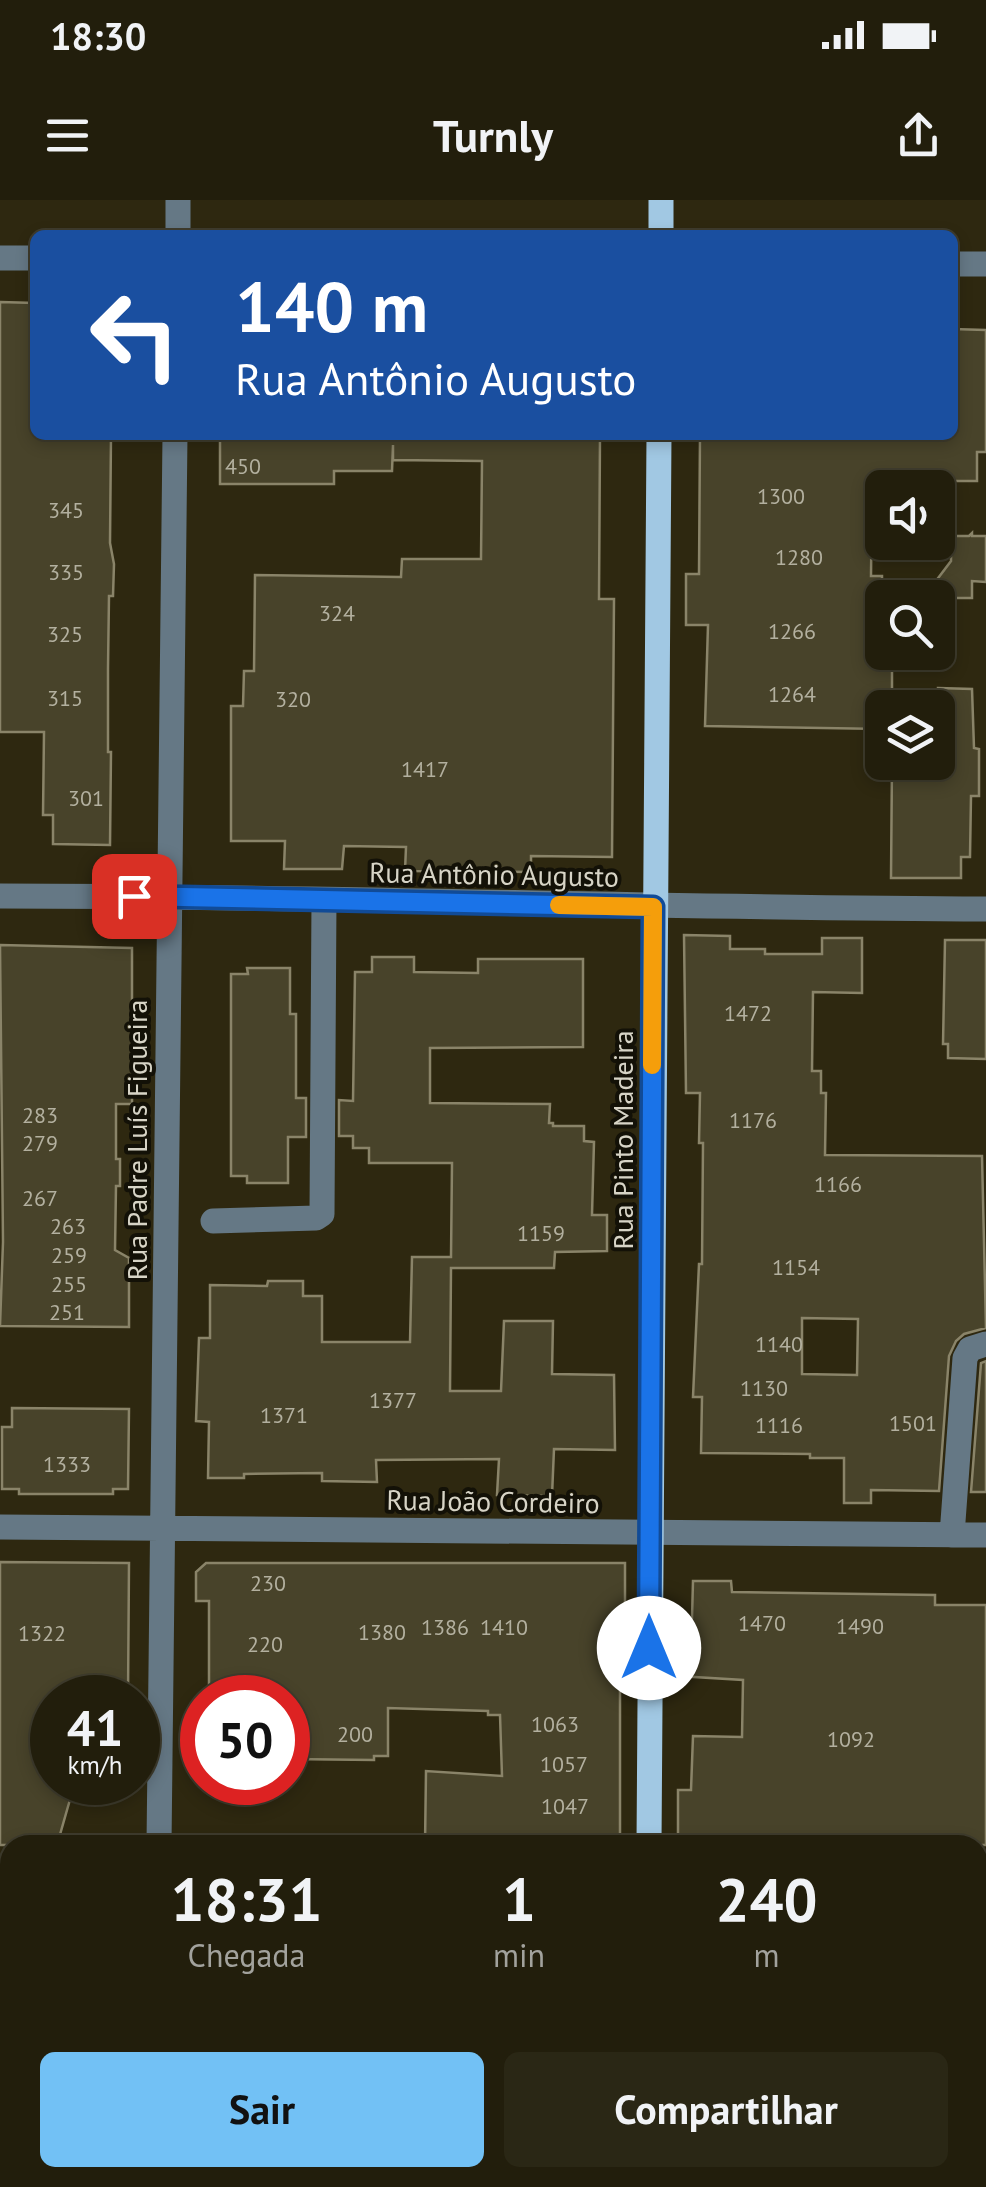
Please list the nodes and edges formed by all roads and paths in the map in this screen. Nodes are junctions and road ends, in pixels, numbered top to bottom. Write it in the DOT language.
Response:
graph roads {
  1 [pos="178,200"];
  2 [pos="661,200"];
  3 [pos="178,230"];
  4 [pos="661,230"];
  5 [pos="0,258"];
  6 [pos="30,258"];
  7 [pos="958,264"];
  8 [pos="986,264"];
  9 [pos="175,440"];
  10 [pos="659,440"];
  11 [pos="0,896"];
  12 [pos="168,896"];
  13 [pos="324,900"];
  14 [pos="653,907"];
  15 [pos="986,909"];
  16 [pos="213,1221"];
  17 [pos="986,1344"];
  18 [pos="0,1527"];
  19 [pos="164,1528"];
  20 [pos="650,1533"];
  21 [pos="952,1535"];
  22 [pos="986,1535"];
  23 [pos="159,1835"];
  24 [pos="649,1835"];
  1 -- 3 [label="street"];
  2 -- 4 [label="main road"];
  5 -- 6 [label="street"];
  7 -- 8 [label="street"];
  9 -- 12 [label="street, Rua Padre Luís Figueira"];
  10 -- 14 [label="main road, Rua Pinto Madeira"];
  11 -- 12 [label="street, Rua Antônio Augusto"];
  12 -- 13 [label="street, Rua Antônio Augusto"];
  12 -- 19 [label="street, Rua Padre Luís Figueira"];
  13 -- 14 [label="street, Rua Antônio Augusto"];
  13 -- 16 [label="street"];
  14 -- 15 [label="street, Rua Antônio Augusto"];
  14 -- 20 [label="main road, Rua Pinto Madeira"];
  17 -- 21 [label="street"];
  18 -- 19 [label="street, Rua João Cordeiro"];
  19 -- 20 [label="street, Rua João Cordeiro"];
  19 -- 23 [label="street, Rua Padre Luís Figueira"];
  20 -- 21 [label="street, Rua João Cordeiro"];
  20 -- 24 [label="main road, Rua Pinto Madeira"];
  21 -- 22 [label="street, Rua João Cordeiro"];
}
